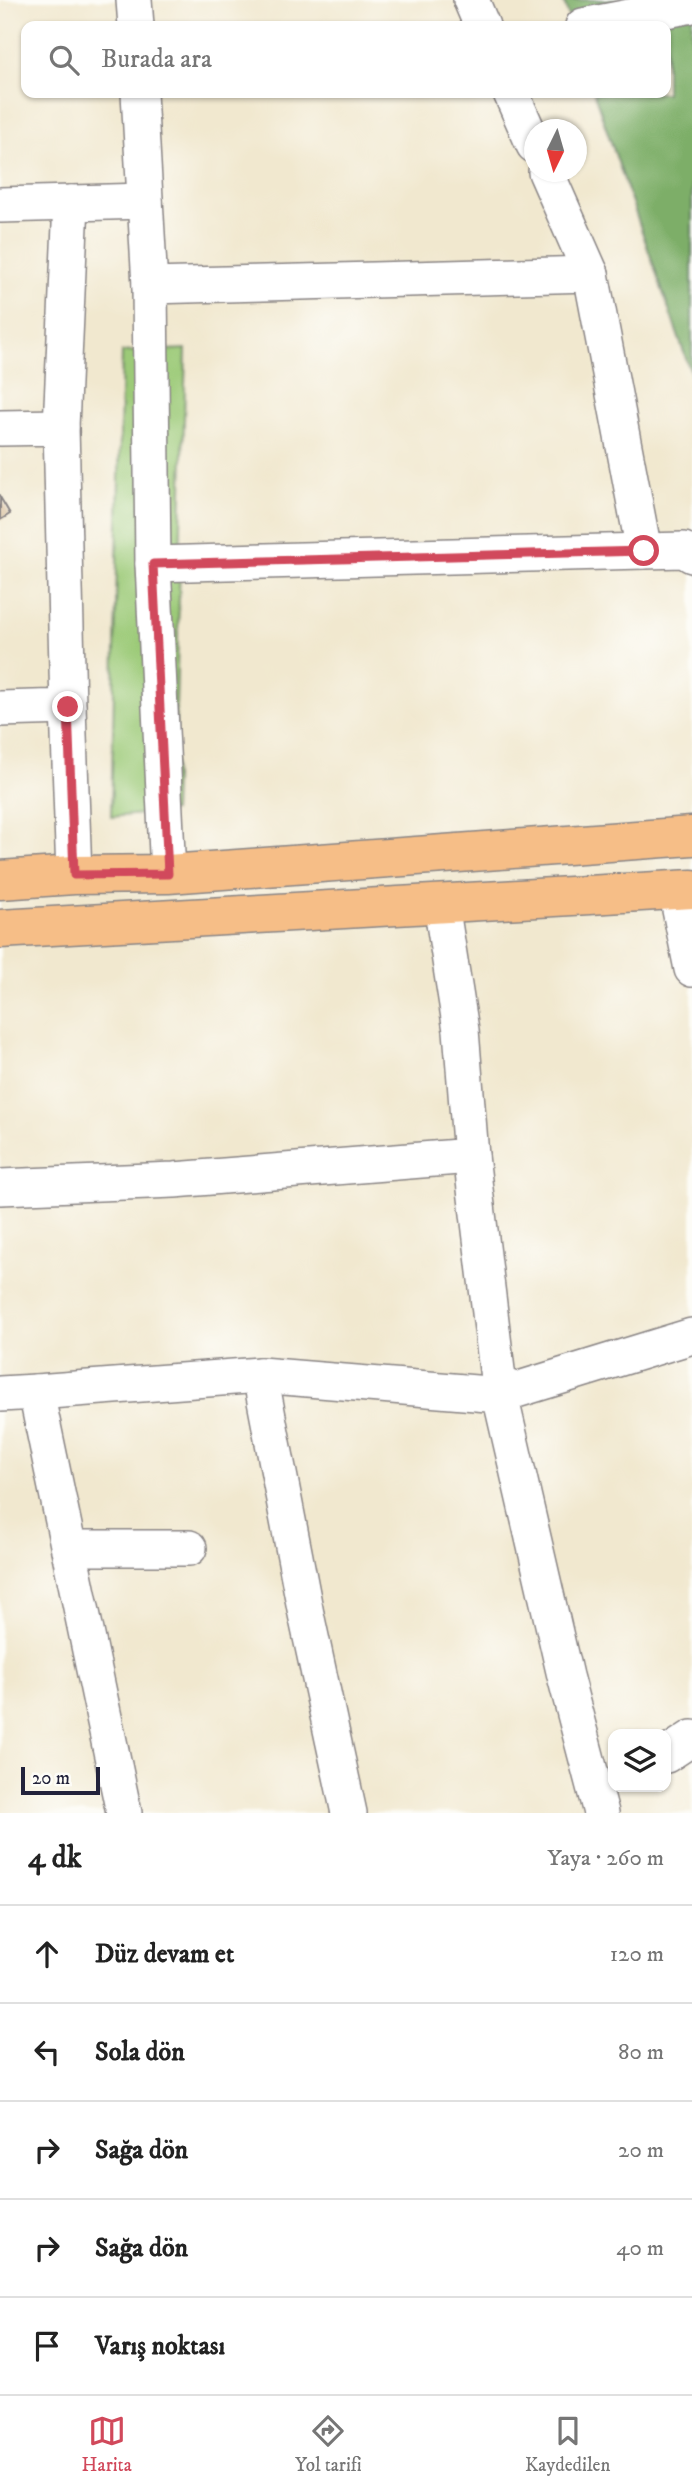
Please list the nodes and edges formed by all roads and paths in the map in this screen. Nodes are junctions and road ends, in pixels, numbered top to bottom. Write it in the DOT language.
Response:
graph roads {
  1 [pos="134,0"];
  2 [pos="471,0"];
  3 [pos="692,5"];
  4 [pos="136,21"];
  5 [pos="480,21"];
  6 [pos="609,21"];
  7 [pos="139,98"];
  8 [pos="513,98"];
  9 [pos="524,122"];
  10 [pos="550,182"];
  11 [pos="145,201"];
  12 [pos="71,203"];
  13 [pos="0,205"];
  14 [pos="591,274"];
  15 [pos="149,286"];
  16 [pos="61,427"];
  17 [pos="0,428"];
  18 [pos="644,551"];
  19 [pos="692,555"];
  20 [pos="153,564"];
  21 [pos="68,707"];
  22 [pos="0,709"];
  23 [pos="692,836"];
  24 [pos="168,874"];
  25 [pos="74,875"];
  26 [pos="0,880"];
  27 [pos="684,890"];
  28 [pos="441,904"];
  29 [pos="0,929"];
  30 [pos="692,969"];
  31 [pos="471,1156"];
  32 [pos="0,1187"];
  33 [pos="692,1336"];
  34 [pos="260,1375"];
  35 [pos="36,1392"];
  36 [pos="0,1394"];
  37 [pos="500,1395"];
  38 [pos="69,1548"];
  39 [pos="188,1548"];
  40 [pos="692,1738"];
  41 [pos="671,1752"];
  42 [pos="605,1799"];
  43 [pos="124,1813"];
  44 [pos="349,1813"];
  1 -- 4 [label="street"];
  2 -- 5 [label="street"];
  3 -- 6 [label="street"];
  7 -- 11 [label="street"];
  8 -- 9 [label="street"];
  10 -- 14 [label="street"];
  11 -- 12 [label="street"];
  11 -- 15 [label="street"];
  12 -- 13 [label="street"];
  12 -- 16 [label="street"];
  14 -- 15 [label="street"];
  14 -- 18 [label="street"];
  15 -- 20 [label="street"];
  16 -- 17 [label="street"];
  16 -- 21 [label="street"];
  18 -- 19 [label="street"];
  18 -- 20 [label="street"];
  20 -- 24 [label="street"];
  21 -- 22 [label="street"];
  21 -- 25 [label="street"];
  23 -- 24 [label="main road"];
  24 -- 25 [label="main road"];
  25 -- 26 [label="main road"];
  27 -- 28 [label="main road"];
  27 -- 30 [label="street"];
  28 -- 29 [label="main road"];
  28 -- 31 [label="street"];
  31 -- 32 [label="street"];
  31 -- 37 [label="street"];
  33 -- 37 [label="street"];
  34 -- 35 [label="street"];
  34 -- 37 [label="street"];
  34 -- 44 [label="street"];
  35 -- 36 [label="street"];
  35 -- 38 [label="street"];
  37 -- 42 [label="street"];
  38 -- 39 [label="street"];
  38 -- 43 [label="street"];
  40 -- 41 [label="street"];
}
